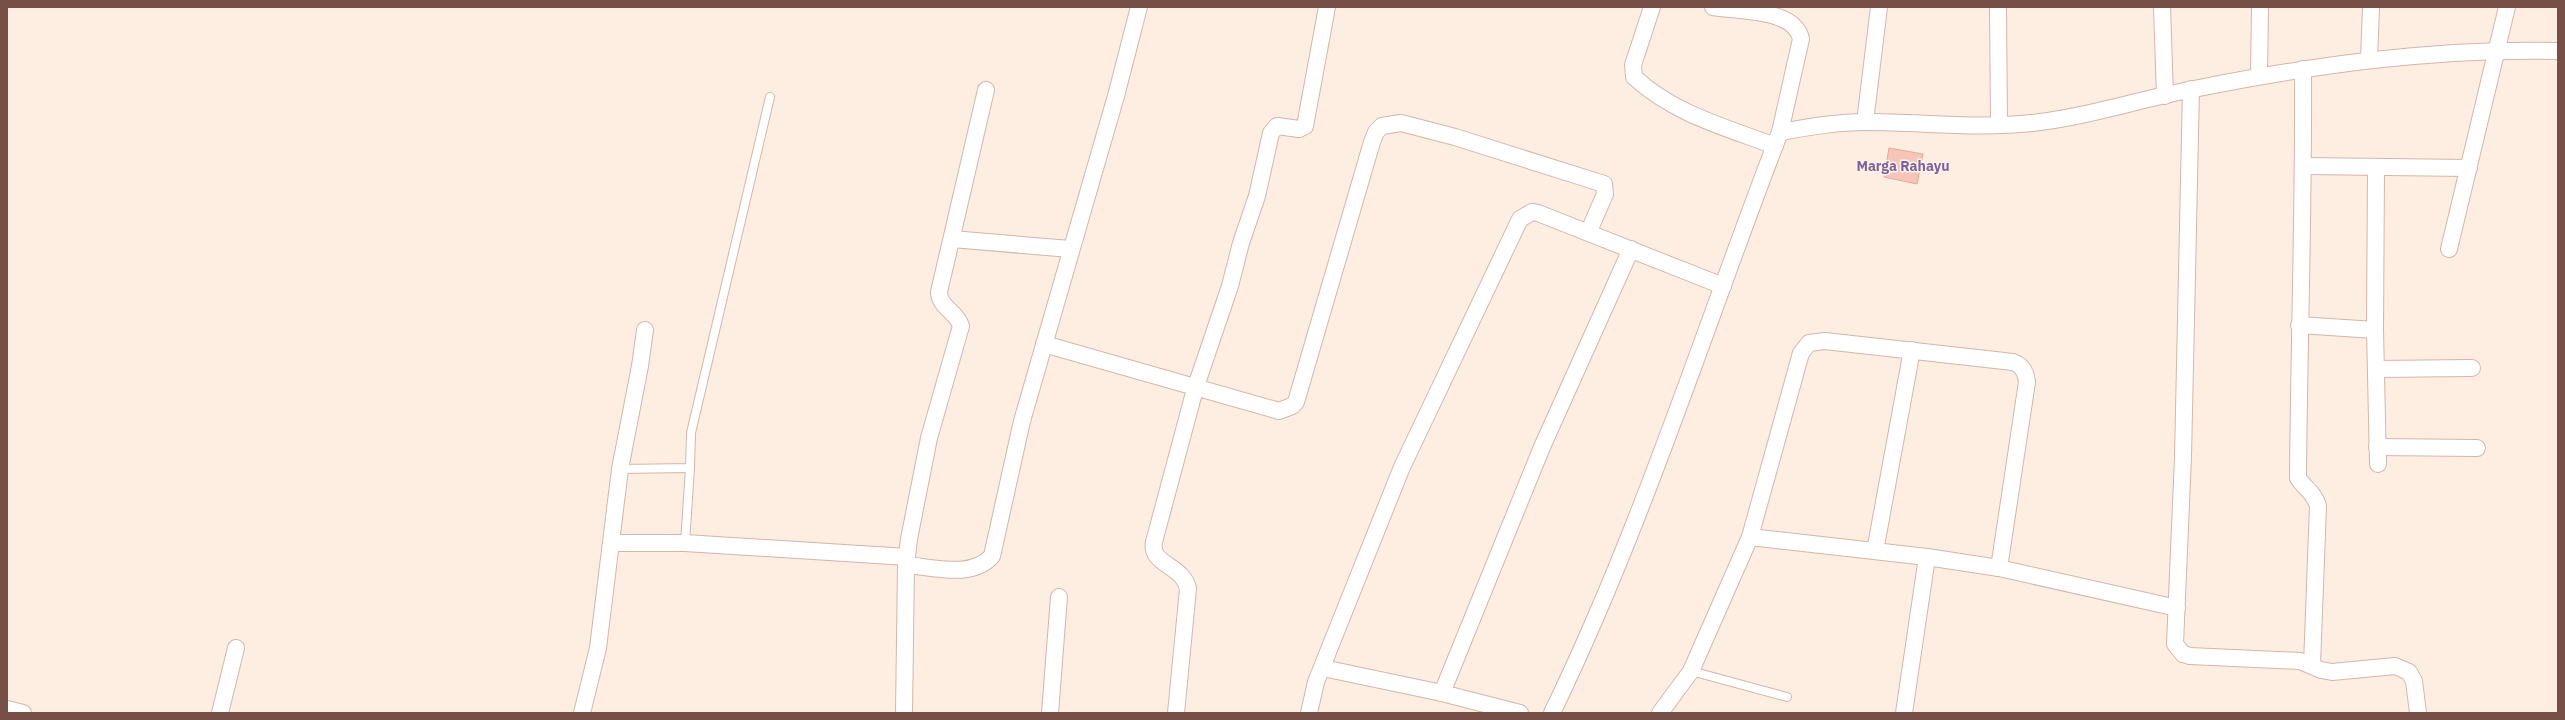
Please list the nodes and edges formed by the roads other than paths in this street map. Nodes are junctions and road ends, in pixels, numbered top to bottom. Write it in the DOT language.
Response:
graph roads {
  1 [pos="1139,7"];
  2 [pos="1327,7"];
  3 [pos="1652,7"];
  4 [pos="1713,7"];
  5 [pos="1880,7"];
  6 [pos="1998,7"];
  7 [pos="2162,7"];
  8 [pos="2260,7"];
  9 [pos="2371,7"];
  10 [pos="2507,7"];
  11 [pos="1739,9"];
  12 [pos="2497,49"];
  13 [pos="2558,51"];
  14 [pos="2369,59"];
  15 [pos="2303,69"];
  16 [pos="2259,76"];
  17 [pos="2191,89"];
  18 [pos="986,90"];
  19 [pos="2165,96"];
  20 [pos="770,97"];
  21 [pos="1865,122"];
  22 [pos="1998,124"];
  23 [pos="1778,139"];
  24 [pos="2304,166"];
  25 [pos="2376,167"];
  26 [pos="2469,168"];
  27 [pos="1589,231"];
  28 [pos="952,239"];
  29 [pos="1070,249"];
  30 [pos="1630,249"];
  31 [pos="2449,249"];
  32 [pos="1723,286"];
  33 [pos="2299,325"];
  34 [pos="644,330"];
  35 [pos="2375,330"];
  36 [pos="1044,344"];
  37 [pos="1912,350"];
  38 [pos="2472,368"];
  39 [pos="2376,369"];
  40 [pos="1195,389"];
  41 [pos="2377,447"];
  42 [pos="2477,448"];
  43 [pos="2378,464"];
  44 [pos="690,468"];
  45 [pos="620,469"];
  46 [pos="1750,537"];
  47 [pos="612,543"];
  48 [pos="685,543"];
  49 [pos="1875,551"];
  50 [pos="1927,557"];
  51 [pos="907,561"];
  52 [pos="1999,568"];
  53 [pos="1059,597"];
  54 [pos="2177,608"];
  55 [pos="236,648"];
  56 [pos="2312,664"];
  57 [pos="1323,668"];
  58 [pos="1691,671"];
  59 [pos="1442,693"];
  60 [pos="1787,697"];
  61 [pos="7,709"];
  62 [pos="23,713"];
  63 [pos="220,713"];
  64 [pos="582,713"];
  65 [pos="904,713"];
  66 [pos="1050,713"];
  67 [pos="1176,713"];
  68 [pos="1309,713"];
  69 [pos="1520,713"];
  70 [pos="1552,713"];
  71 [pos="1660,713"];
  72 [pos="1904,713"];
  73 [pos="2418,713"];
  1 -- 29 [label="street"];
  2 -- 40 [label="street"];
  3 -- 23 [label="street"];
  4 -- 11 [label="street"];
  5 -- 21 [label="street"];
  6 -- 22 [label="street"];
  7 -- 19 [label="street"];
  8 -- 16 [label="street"];
  9 -- 14 [label="street"];
  10 -- 12 [label="street"];
  11 -- 23 [label="street"];
  12 -- 13 [label="street"];
  12 -- 14 [label="street"];
  12 -- 26 [label="street"];
  14 -- 15 [label="street"];
  15 -- 16 [label="street"];
  15 -- 24 [label="street"];
  16 -- 17 [label="street"];
  17 -- 19 [label="street"];
  17 -- 54 [label="street"];
  18 -- 28 [label="street"];
  19 -- 22 [label="street"];
  20 -- 44 [label="lane"];
  21 -- 22 [label="street"];
  21 -- 23 [label="street"];
  23 -- 32 [label="street"];
  24 -- 25 [label="street"];
  24 -- 33 [label="street"];
  25 -- 26 [label="street"];
  25 -- 35 [label="street"];
  26 -- 31 [label="street"];
  27 -- 30 [label="street"];
  27 -- 40 [label="street"];
  27 -- 57 [label="street"];
  28 -- 29 [label="street"];
  28 -- 51 [label="street"];
  29 -- 36 [label="street"];
  30 -- 32 [label="street"];
  30 -- 59 [label="street"];
  32 -- 70 [label="street"];
  33 -- 35 [label="street"];
  33 -- 56 [label="street"];
  34 -- 45 [label="street"];
  35 -- 39 [label="street"];
  36 -- 40 [label="street"];
  36 -- 51 [label="street"];
  37 -- 46 [label="street"];
  37 -- 49 [label="street"];
  37 -- 52 [label="street"];
  38 -- 39 [label="street"];
  39 -- 41 [label="street"];
  40 -- 67 [label="street"];
  41 -- 42 [label="street"];
  41 -- 43 [label="street"];
  44 -- 45 [label="lane"];
  44 -- 48 [label="lane"];
  45 -- 47 [label="street"];
  46 -- 49 [label="street"];
  46 -- 58 [label="street"];
  47 -- 48 [label="street"];
  47 -- 64 [label="street"];
  48 -- 51 [label="street"];
  49 -- 50 [label="street"];
  50 -- 52 [label="street"];
  50 -- 72 [label="street"];
  51 -- 65 [label="street"];
  52 -- 54 [label="street"];
  53 -- 66 [label="street"];
  54 -- 56 [label="street"];
  55 -- 63 [label="street"];
  56 -- 73 [label="street"];
  57 -- 59 [label="street"];
  57 -- 68 [label="street"];
  58 -- 60 [label="lane"];
  58 -- 71 [label="street"];
  59 -- 69 [label="street"];
  61 -- 62 [label="street"];
}
